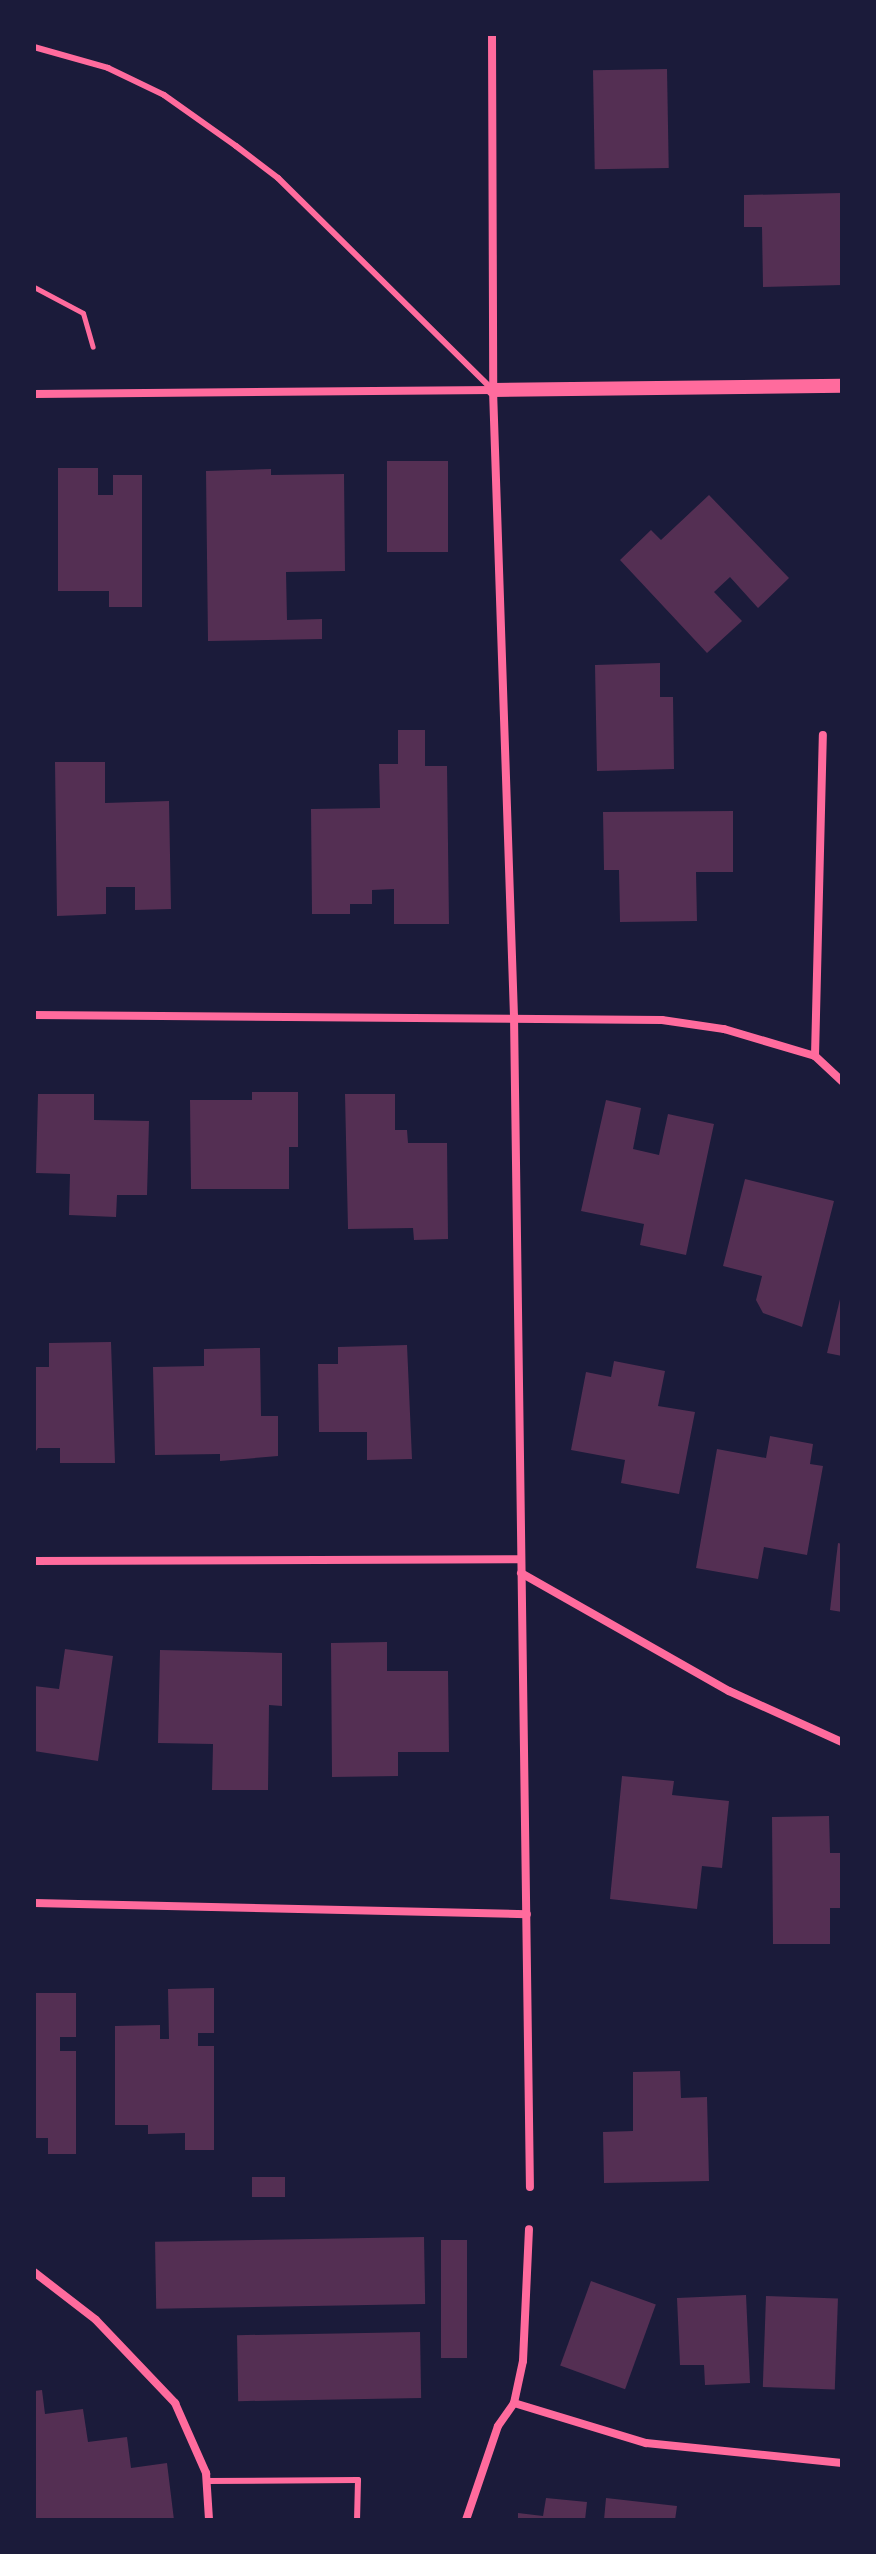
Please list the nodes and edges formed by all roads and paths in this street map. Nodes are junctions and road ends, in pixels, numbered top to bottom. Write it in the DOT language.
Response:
graph roads {
  1 [pos="492,34"];
  2 [pos="34,47"];
  3 [pos="34,287"];
  4 [pos="93,347"];
  5 [pos="842,386"];
  6 [pos="493,390"];
  7 [pos="34,394"];
  8 [pos="823,735"];
  9 [pos="34,1015"];
  10 [pos="514,1016"];
  11 [pos="815,1056"];
  12 [pos="842,1081"];
  13 [pos="520,1559"];
  14 [pos="34,1561"];
  15 [pos="521,1573"];
  16 [pos="842,1742"];
  17 [pos="34,1903"];
  18 [pos="527,1914"];
  19 [pos="530,2187"];
  20 [pos="529,2229"];
  21 [pos="34,2272"];
  22 [pos="514,2403"];
  23 [pos="842,2463"];
  24 [pos="206,2481"];
  25 [pos="209,2520"];
  26 [pos="357,2520"];
  27 [pos="466,2520"];
  1 -- 6 [label="street"];
  2 -- 6 [label="lane"];
  3 -- 4 [label="path"];
  5 -- 6 [label="street"];
  6 -- 7 [label="street"];
  6 -- 10 [label="street"];
  8 -- 11 [label="street"];
  9 -- 10 [label="street"];
  10 -- 11 [label="street"];
  10 -- 13 [label="street"];
  11 -- 12 [label="street"];
  13 -- 14 [label="street"];
  13 -- 15 [label="street"];
  15 -- 16 [label="street"];
  15 -- 18 [label="street"];
  17 -- 18 [label="street"];
  18 -- 19 [label="street"];
  20 -- 22 [label="street"];
  21 -- 24 [label="street"];
  22 -- 23 [label="street"];
  22 -- 27 [label="street"];
  24 -- 25 [label="street"];
  24 -- 26 [label="lane"];
}
